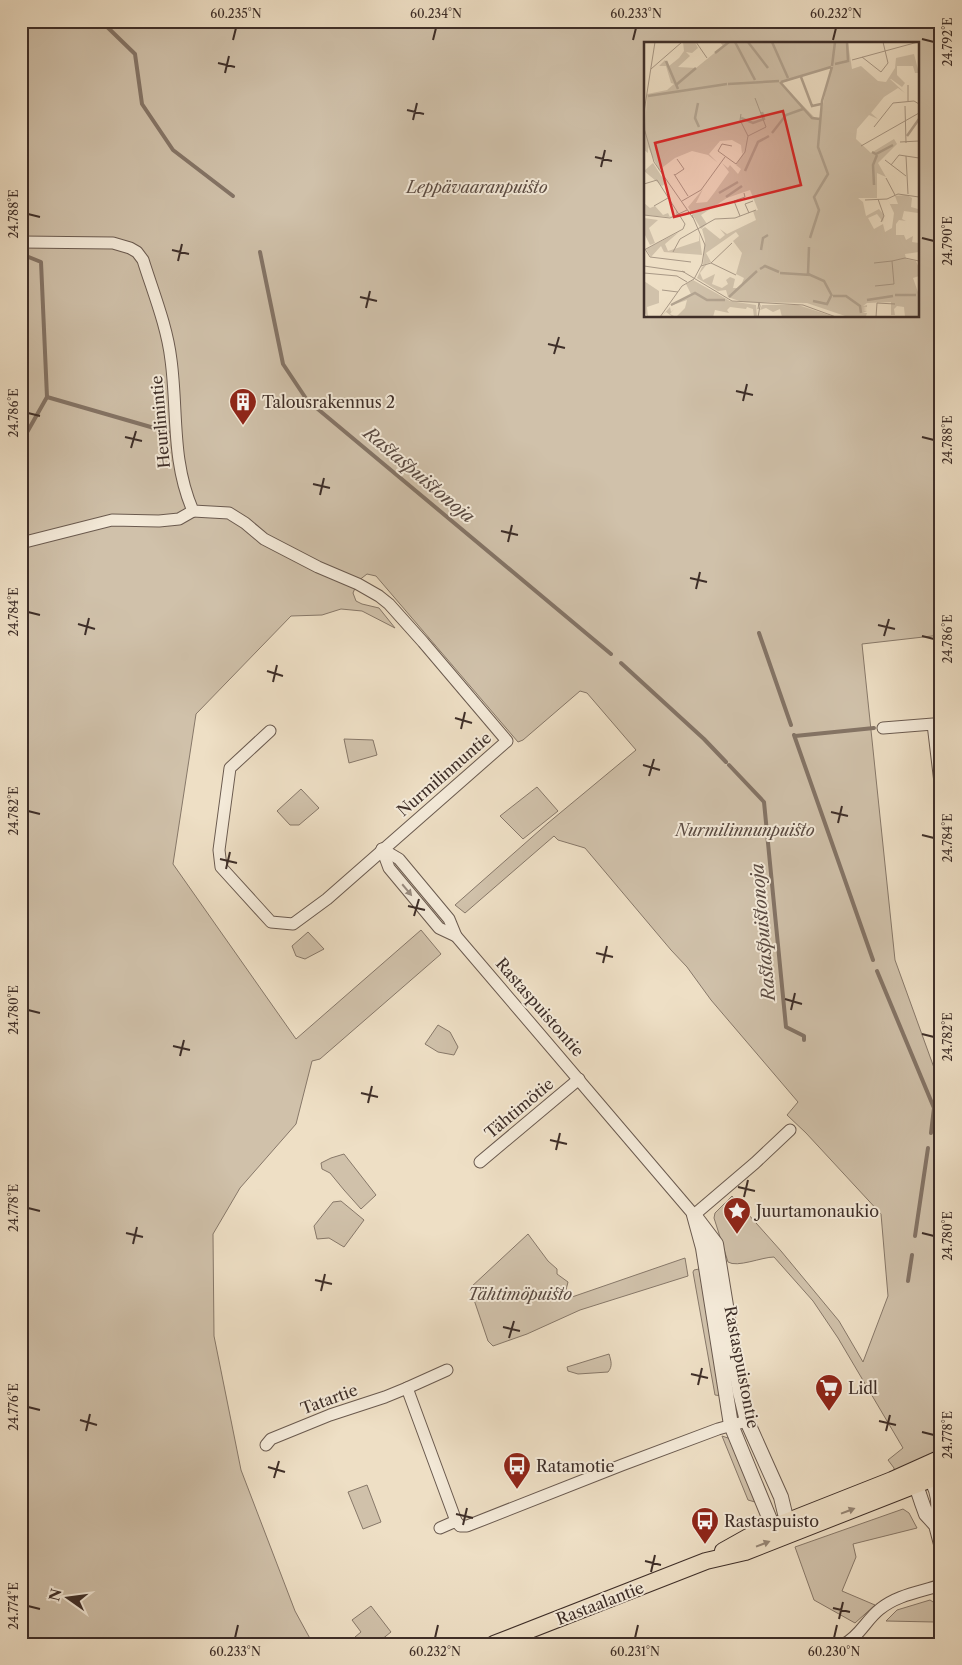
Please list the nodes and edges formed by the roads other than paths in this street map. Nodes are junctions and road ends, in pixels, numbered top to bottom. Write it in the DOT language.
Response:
graph roads {
  1 [pos="21,242"];
  2 [pos="193,511"];
  3 [pos="21,543"];
  4 [pos="883,728"];
  5 [pos="270,731"];
  6 [pos="941,791"];
  7 [pos="382,849"];
  8 [pos="579,1079"];
  9 [pos="790,1130"];
  10 [pos="480,1162"];
  11 [pos="694,1215"];
  12 [pos="447,1370"];
  13 [pos="407,1388"];
  14 [pos="747,1421"];
  15 [pos="731,1425"];
  16 [pos="266,1445"];
  17 [pos="941,1458"];
  18 [pos="920,1468"];
  19 [pos="936,1478"];
  20 [pos="916,1485"];
  21 [pos="456,1521"];
  22 [pos="936,1525"];
  23 [pos="440,1528"];
  24 [pos="782,1528"];
  25 [pos="941,1544"];
  26 [pos="941,1586"];
  27 [pos="494,1644"];
  28 [pos="844,1644"];
  1 -- 2 [label="street, Heurlinintie"];
  2 -- 3 [label="street"];
  2 -- 7 [label="street, Nurmilinnuntie"];
  4 -- 6 [label="street"];
  5 -- 7 [label="street, Nurmilinnuntie"];
  7 -- 8 [label="street, Rastaspuistontie"];
  8 -- 10 [label="street, Tähtimötie"];
  8 -- 11 [label="street, Rastaspuistontie"];
  9 -- 11 [label="street"];
  11 -- 14 [label="street, Rastaspuistontie"];
  11 -- 15 [label="street, Rastaspuistontie"];
  12 -- 13 [label="street, Tatartie"];
  13 -- 16 [label="street, Tatartie"];
  13 -- 21 [label="street"];
  14 -- 15 [label="street"];
  14 -- 24 [label="street, Rastaspuistontie"];
  15 -- 21 [label="street"];
  15 -- 24 [label="street, Rastaspuistontie"];
  17 -- 18 [label="main road, Rastaalantie"];
  18 -- 19 [label="street"];
  18 -- 20 [label="street"];
  18 -- 24 [label="main road, Rastaalantie"];
  19 -- 20 [label="main road, Rastaalantie"];
  19 -- 22 [label="street"];
  20 -- 22 [label="street"];
  24 -- 20 [label="main road, Rastaalantie, one-way"];
  21 -- 23 [label="street"];
  22 -- 25 [label="street"];
  24 -- 27 [label="main road, Rastaalantie"];
  26 -- 28 [label="street"];
}
